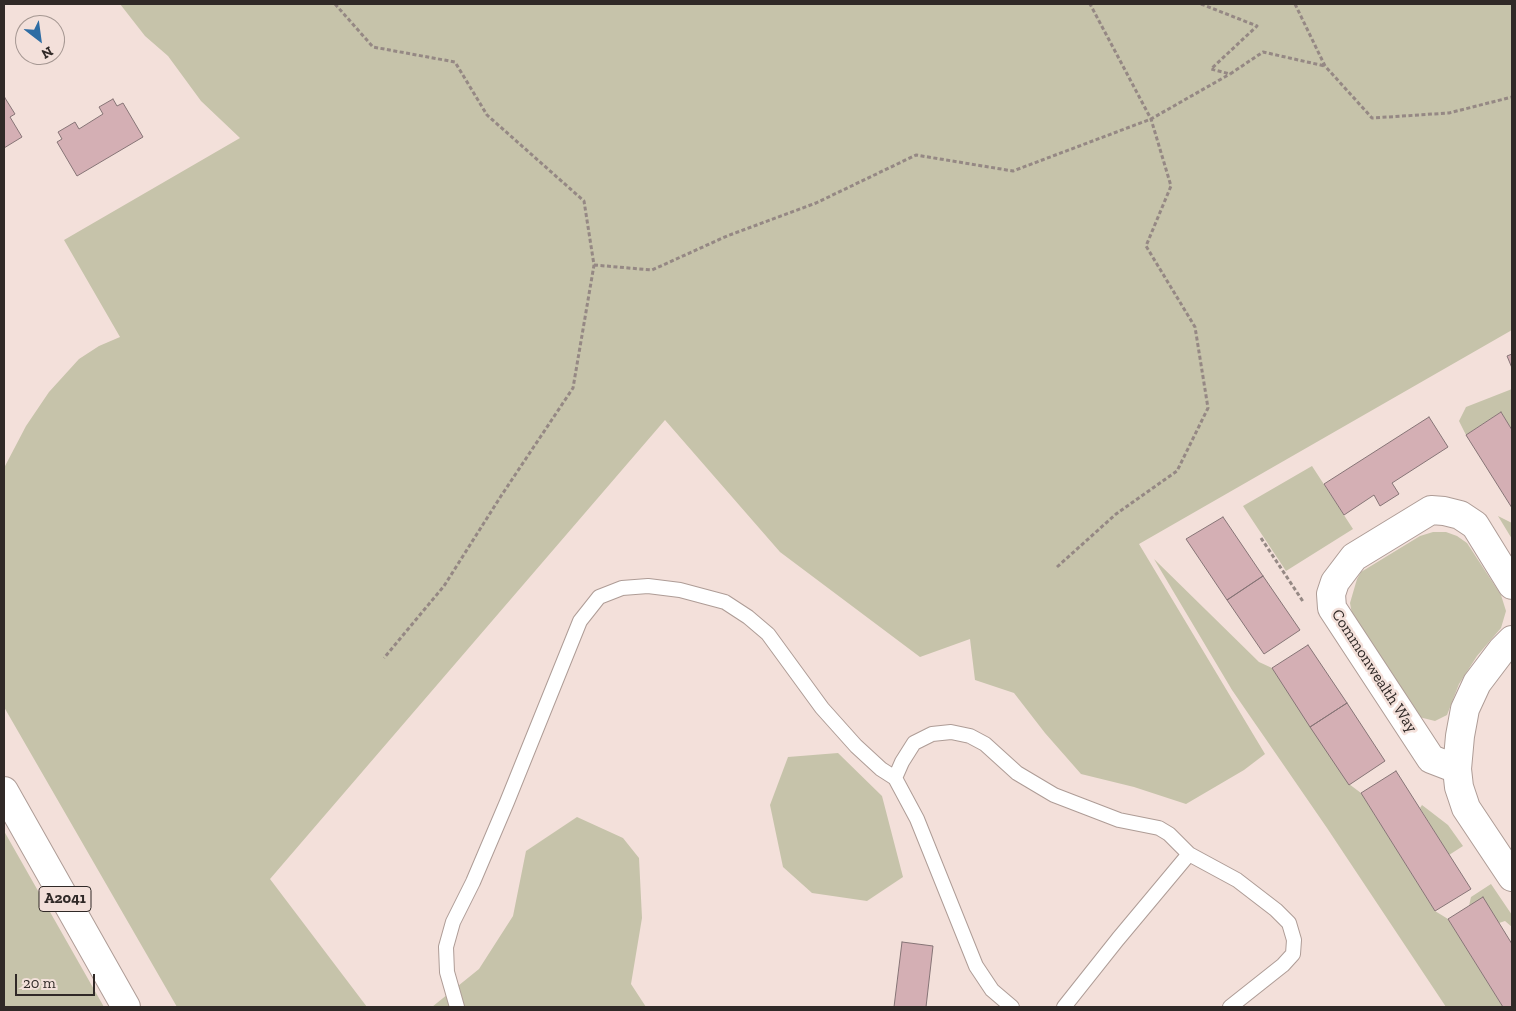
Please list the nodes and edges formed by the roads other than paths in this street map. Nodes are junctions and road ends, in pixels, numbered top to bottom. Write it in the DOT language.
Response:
graph roads {
  1 [pos="1512,585"];
  2 [pos="1512,640"];
  3 [pos="1457,769"];
  4 [pos="895,778"];
  5 [pos="4,791"];
  6 [pos="1189,854"];
  7 [pos="1512,877"];
  8 [pos="126,1007"];
  9 [pos="457,1007"];
  10 [pos="1012,1007"];
  11 [pos="1064,1007"];
  12 [pos="1230,1007"];
  1 -- 3 [label="street, Commonwealth Way"];
  2 -- 3 [label="street"];
  3 -- 7 [label="street"];
  4 -- 6 [label="lane"];
  4 -- 9 [label="lane"];
  4 -- 10 [label="lane"];
  5 -- 8 [label="street, A2041"];
  6 -- 11 [label="lane"];
  6 -- 12 [label="lane"];
}
